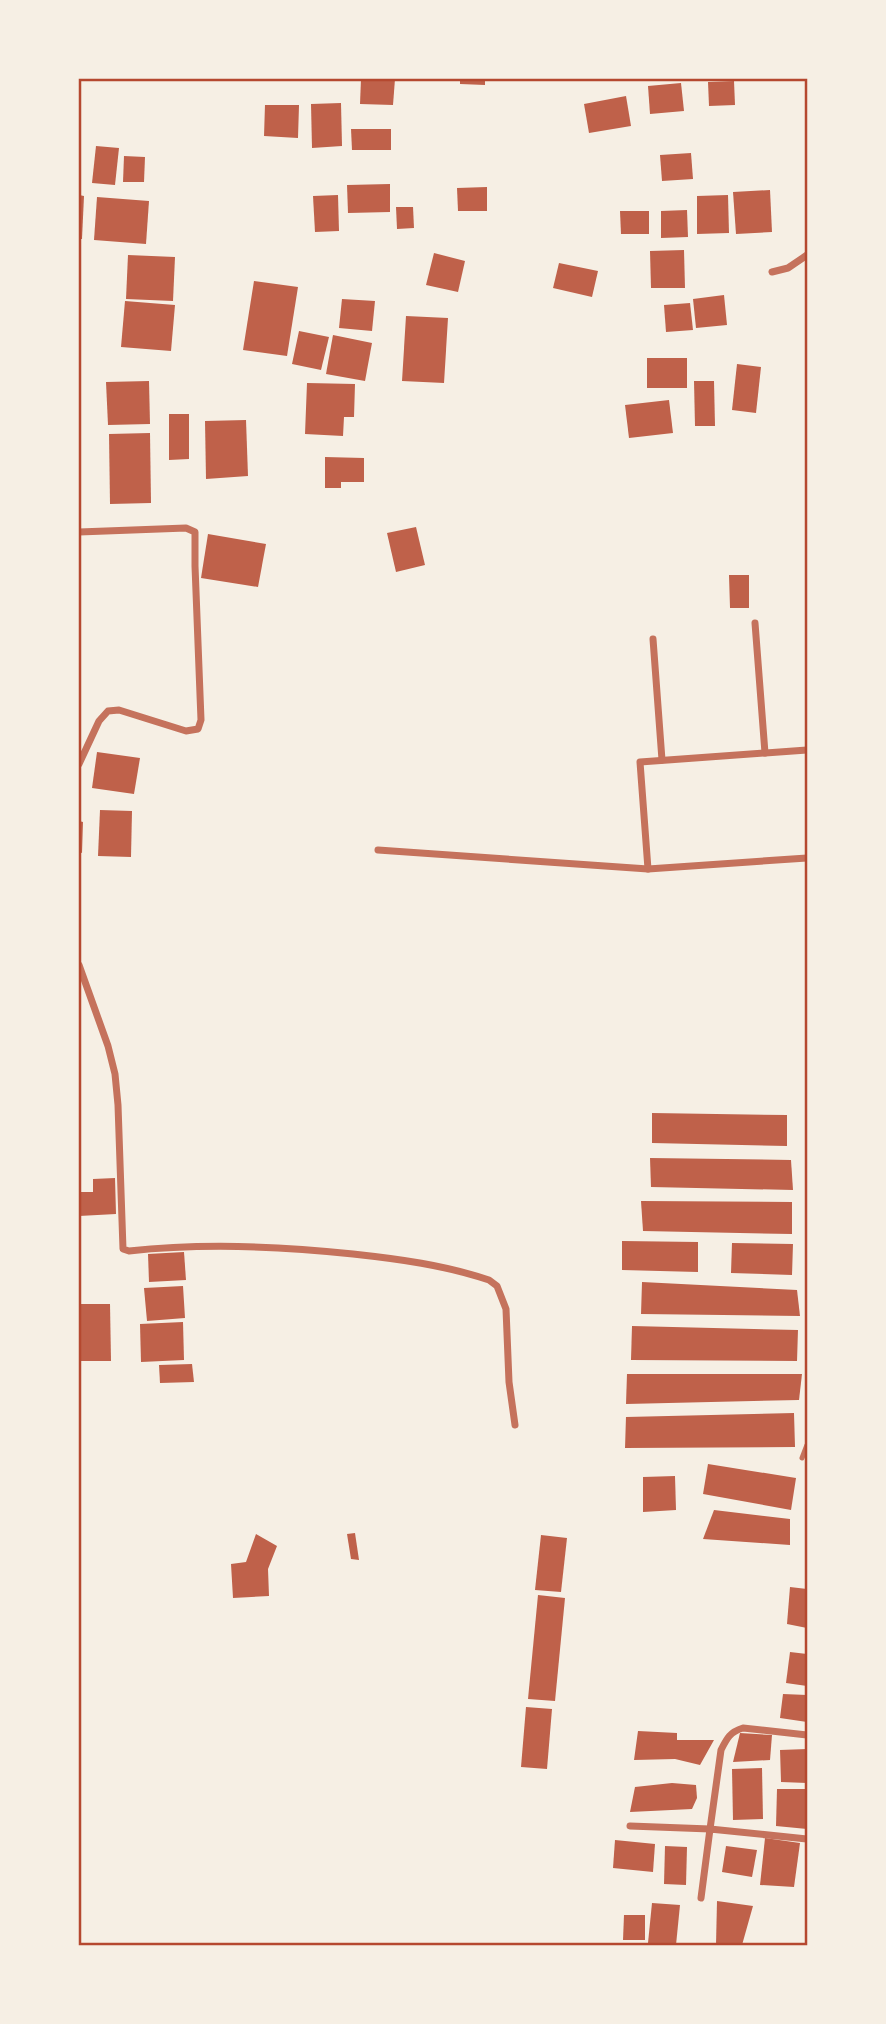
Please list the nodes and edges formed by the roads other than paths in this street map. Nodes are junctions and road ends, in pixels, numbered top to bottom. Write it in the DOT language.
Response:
graph roads {
  1 [pos="807,255"];
  2 [pos="772,272"];
  3 [pos="79,532"];
  4 [pos="755,623"];
  5 [pos="653,639"];
  6 [pos="807,750"];
  7 [pos="765,753"];
  8 [pos="662,761"];
  9 [pos="79,764"];
  10 [pos="378,850"];
  11 [pos="807,858"];
  12 [pos="648,869"];
  13 [pos="79,965"];
  14 [pos="515,1425"];
  15 [pos="807,1446"];
  16 [pos="802,1458"];
  17 [pos="807,1735"];
  18 [pos="630,1826"];
  19 [pos="710,1829"];
  20 [pos="807,1839"];
  21 [pos="701,1898"];
  1 -- 2 [label="street"];
  3 -- 9 [label="street"];
  4 -- 7 [label="street"];
  5 -- 8 [label="street"];
  6 -- 7 [label="street"];
  7 -- 8 [label="street"];
  8 -- 12 [label="street"];
  10 -- 12 [label="street"];
  11 -- 12 [label="street"];
  13 -- 14 [label="street"];
  15 -- 16 [label="lane"];
  17 -- 19 [label="street"];
  18 -- 19 [label="street"];
  19 -- 20 [label="street"];
  19 -- 21 [label="street"];
}
